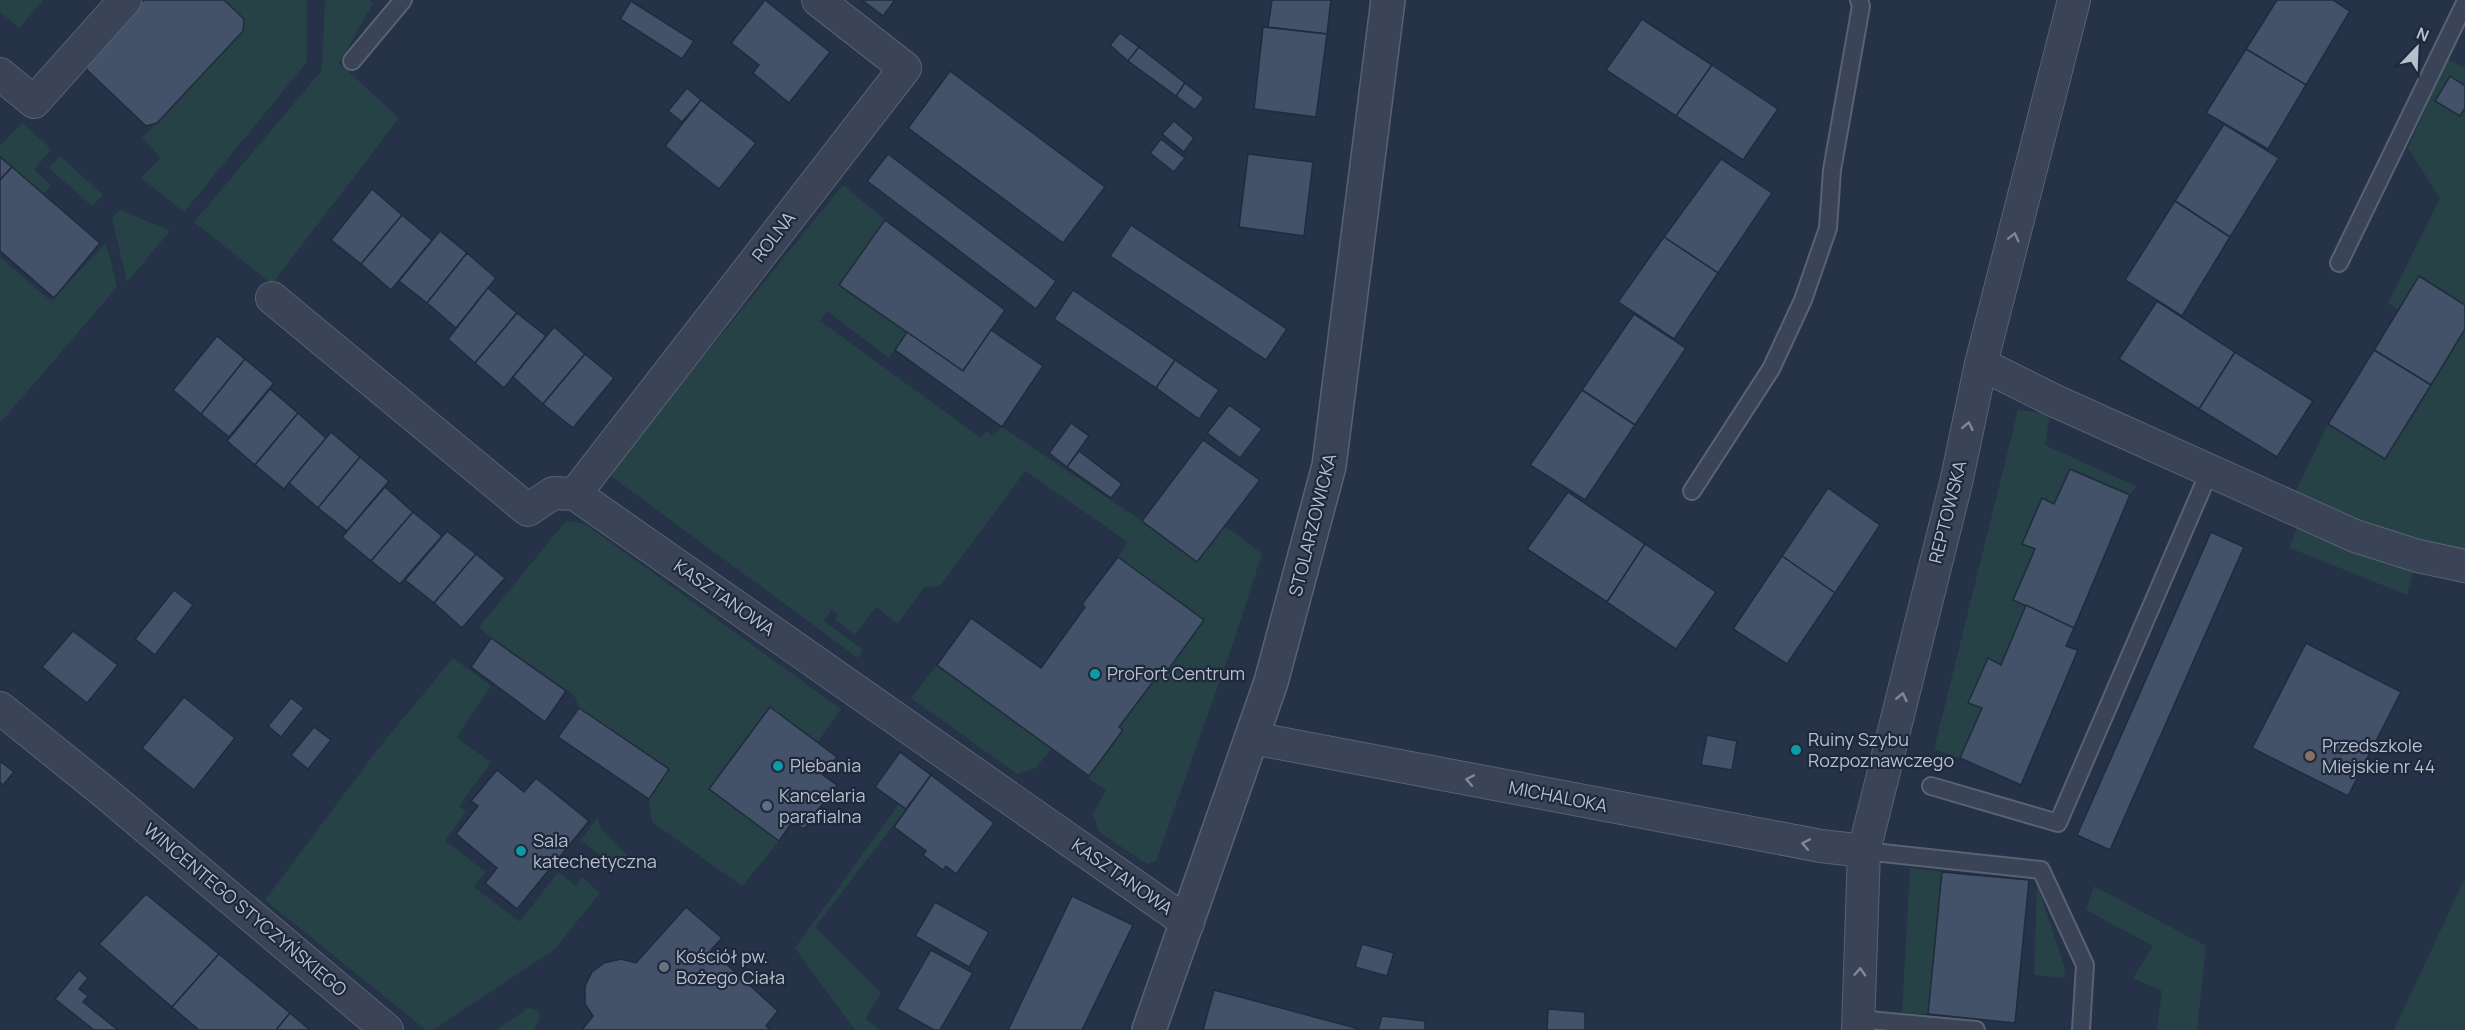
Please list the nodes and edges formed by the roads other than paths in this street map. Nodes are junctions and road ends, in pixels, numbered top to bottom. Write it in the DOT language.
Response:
graph roads {
  1 [pos="126,0"];
  2 [pos="403,0"];
  3 [pos="818,0"];
  4 [pos="1388,0"];
  5 [pos="1858,0"];
  6 [pos="2074,0"];
  7 [pos="2465,3"];
  8 [pos="352,61"];
  9 [pos="0,74"];
  10 [pos="2338,262"];
  11 [pos="272,298"];
  12 [pos="1981,364"];
  13 [pos="2210,470"];
  14 [pos="1692,491"];
  15 [pos="575,494"];
  16 [pos="2465,566"];
  17 [pos="0,708"];
  18 [pos="1253,738"];
  19 [pos="1930,786"];
  20 [pos="1864,851"];
  21 [pos="1188,923"];
  22 [pos="1858,1024"];
  23 [pos="387,1030"];
  24 [pos="1149,1030"];
  25 [pos="1976,1030"];
  26 [pos="2080,1030"];
  1 -- 9 [label="street"];
  2 -- 8 [label="lane"];
  3 -- 15 [label="street, ROLNA"];
  4 -- 18 [label="street, STOLARZOWICKA"];
  5 -- 14 [label="lane"];
  12 -- 6 [label="street, REPTOWSKA, one-way"];
  7 -- 10 [label="lane"];
  11 -- 15 [label="street"];
  12 -- 13 [label="street"];
  20 -- 12 [label="street, REPTOWSKA, one-way"];
  13 -- 16 [label="street"];
  13 -- 19 [label="lane"];
  15 -- 21 [label="street, KASZTANOWA"];
  17 -- 23 [label="street, WINCENTEGO STYCZYŃSKIEGO"];
  20 -- 18 [label="street, MICHALOKA, one-way"];
  18 -- 21 [label="street, STOLARZOWICKA"];
  22 -- 20 [label="street, REPTOWSKA, one-way"];
  20 -- 26 [label="lane"];
  21 -- 24 [label="street, STOLARZOWICKA"];
  22 -- 25 [label="lane"];
}
